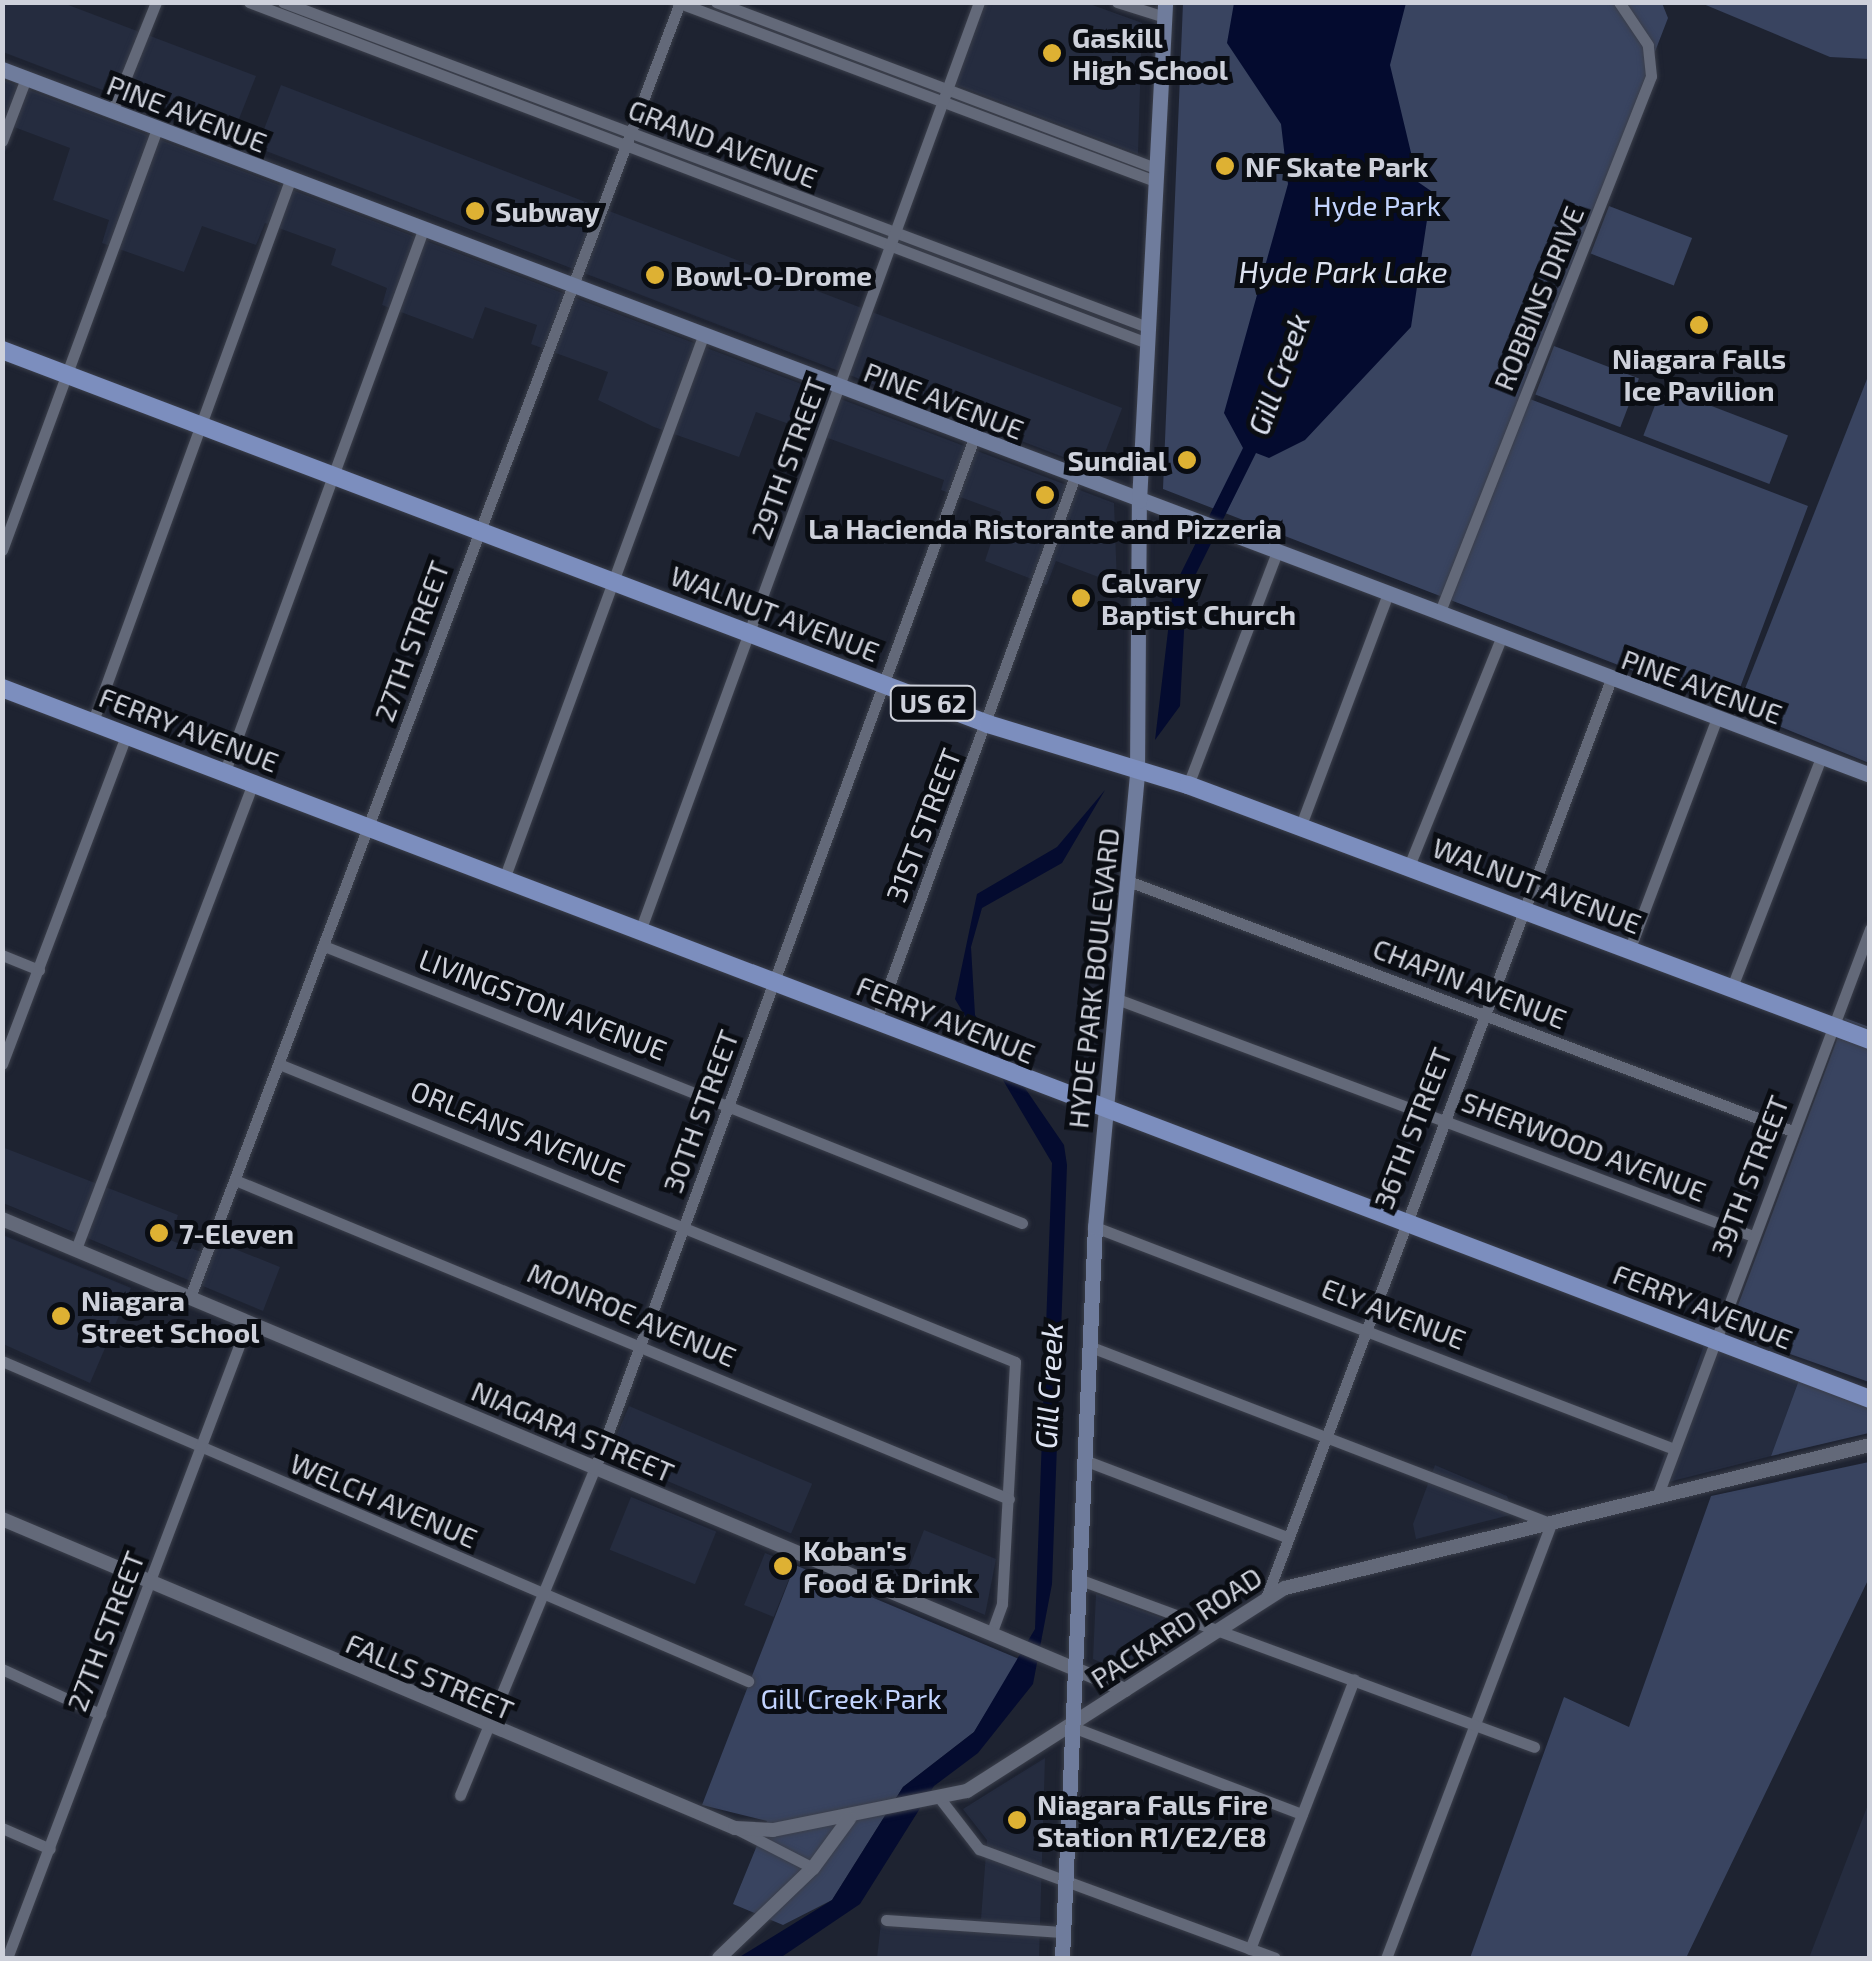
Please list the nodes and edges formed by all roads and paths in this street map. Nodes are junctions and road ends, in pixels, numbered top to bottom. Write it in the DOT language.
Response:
graph roads {
  1 [pos="156,2"];
  2 [pos="250,2"];
  3 [pos="283,2"];
  4 [pos="716,2"];
  5 [pos="980,2"];
  6 [pos="1117,2"];
  7 [pos="1620,2"];
  8 [pos="679,3"];
  9 [pos="1165,10"];
  10 [pos="2,69"];
  11 [pos="26,78"];
  12 [pos="944,96"];
  13 [pos="113,110"];
  14 [pos="158,127"];
  15 [pos="2,140"];
  16 [pos="627,140"];
  17 [pos="1155,174"];
  18 [pos="290,180"];
  19 [pos="423,230"];
  20 [pos="894,240"];
  21 [pos="568,283"];
  22 [pos="1147,335"];
  23 [pos="703,336"];
  24 [pos="2,350"];
  25 [pos="69,375"];
  26 [pos="840,388"];
  27 [pos="202,425"];
  28 [pos="974,438"];
  29 [pos="334,476"];
  30 [pos="1075,476"];
  31 [pos="1140,500"];
  32 [pos="478,529"];
  33 [pos="2,550"];
  34 [pos="1276,552"];
  35 [pos="614,580"];
  36 [pos="1388,594"];
  37 [pos="1440,614"];
  38 [pos="749,633"];
  39 [pos="1501,638"];
  40 [pos="1611,679"];
  41 [pos="882,684"];
  42 [pos="2,688"];
  43 [pos="1717,718"];
  44 [pos="93,721"];
  45 [pos="988,724"];
  46 [pos="127,734"];
  47 [pos="1821,757"];
  48 [pos="224,772"];
  49 [pos="1137,772"];
  50 [pos="1870,775"];
  51 [pos="253,782"];
  52 [pos="1188,784"];
  53 [pos="1301,825"];
  54 [pos="370,827"];
  55 [pos="1409,866"];
  56 [pos="504,879"];
  57 [pos="1130,882"];
  58 [pos="1522,908"];
  59 [pos="1870,930"];
  60 [pos="640,931"];
  61 [pos="324,946"];
  62 [pos="1630,948"];
  63 [pos="2,956"];
  64 [pos="39,970"];
  65 [pos="774,981"];
  66 [pos="1732,987"];
  67 [pos="1117,999"];
  68 [pos="1482,1014"];
  69 [pos="876,1021"];
  70 [pos="1832,1026"];
  71 [pos="1870,1040"];
  72 [pos="2,1064"];
  73 [pos="278,1064"];
  74 [pos="729,1103"];
  75 [pos="1103,1111"];
  76 [pos="1442,1119"];
  77 [pos="1792,1131"];
  78 [pos="235,1180"];
  79 [pos="2,1219"];
  80 [pos="1404,1222"];
  81 [pos="685,1224"];
  82 [pos="1022,1224"];
  83 [pos="1095,1227"];
  84 [pos="1752,1236"];
  85 [pos="76,1249"];
  86 [pos="190,1297"];
  87 [pos="248,1322"];
  88 [pos="1364,1327"];
  89 [pos="1714,1340"];
  90 [pos="641,1346"];
  91 [pos="1091,1347"];
  92 [pos="2,1361"];
  93 [pos="1870,1399"];
  94 [pos="1324,1434"];
  95 [pos="1870,1445"];
  96 [pos="1674,1449"];
  97 [pos="201,1450"];
  98 [pos="1084,1460"];
  99 [pos="595,1468"];
  100 [pos="1657,1497"];
  101 [pos="1008,1499"];
  102 [pos="2,1519"];
  103 [pos="1550,1524"];
  104 [pos="1284,1536"];
  105 [pos="1078,1579"];
  106 [pos="150,1586"];
  107 [pos="544,1594"];
  108 [pos="1266,1598"];
  109 [pos="1218,1629"];
  110 [pos="990,1634"];
  111 [pos="2,1669"];
  112 [pos="1072,1669"];
  113 [pos="1354,1679"];
  114 [pos="748,1680"];
  115 [pos="1124,1690"];
  116 [pos="100,1714"];
  117 [pos="1475,1724"];
  118 [pos="1070,1726"];
  119 [pos="488,1728"];
  120 [pos="1534,1747"];
  121 [pos="460,1795"];
  122 [pos="941,1800"];
  123 [pos="1302,1814"];
  124 [pos="849,1819"];
  125 [pos="2,1828"];
  126 [pos="735,1828"];
  127 [pos="50,1848"];
  128 [pos="813,1868"];
  129 [pos="1062,1879"];
  130 [pos="886,1920"];
  131 [pos="1062,1932"];
  132 [pos="1250,1949"];
  133 [pos="7,1958"];
  134 [pos="719,1958"];
  135 [pos="1062,1958"];
  136 [pos="1275,1958"];
  137 [pos="1386,1958"];
  1 -- 13 [label="street"];
  2 -- 16 [label="street"];
  3 -- 16 [label="street, GRAND AVENUE"];
  4 -- 12 [label="street"];
  5 -- 12 [label="street, 29TH STREET"];
  6 -- 9 [label="street"];
  7 -- 37 [label="street, ROBBINS DRIVE"];
  8 -- 12 [label="street"];
  8 -- 16 [label="street, 27TH STREET"];
  9 -- 17 [label="main road, HYDE PARK BOULEVARD"];
  10 -- 11 [label="main road, PINE AVENUE"];
  11 -- 13 [label="main road, PINE AVENUE"];
  11 -- 15 [label="street"];
  12 -- 17 [label="street"];
  12 -- 20 [label="street, 29TH STREET"];
  13 -- 14 [label="main road, PINE AVENUE"];
  14 -- 18 [label="main road, PINE AVENUE"];
  14 -- 25 [label="street"];
  16 -- 20 [label="street, GRAND AVENUE"];
  16 -- 21 [label="street, 27TH STREET"];
  17 -- 22 [label="main road, HYDE PARK BOULEVARD"];
  18 -- 19 [label="main road, PINE AVENUE"];
  18 -- 27 [label="street"];
  19 -- 21 [label="main road, PINE AVENUE"];
  19 -- 29 [label="street"];
  20 -- 22 [label="street, GRAND AVENUE"];
  20 -- 26 [label="street, 29TH STREET"];
  21 -- 23 [label="main road, PINE AVENUE"];
  21 -- 32 [label="street, 27TH STREET"];
  22 -- 31 [label="main road, HYDE PARK BOULEVARD"];
  23 -- 26 [label="main road, PINE AVENUE"];
  23 -- 35 [label="street"];
  24 -- 25 [label="main road, WALNUT AVENUE / US 62"];
  25 -- 27 [label="main road, WALNUT AVENUE / US 62"];
  25 -- 33 [label="street"];
  26 -- 28 [label="main road, PINE AVENUE"];
  26 -- 38 [label="street, 29TH STREET"];
  27 -- 29 [label="main road, WALNUT AVENUE / US 62"];
  27 -- 44 [label="street"];
  28 -- 30 [label="main road, PINE AVENUE"];
  28 -- 41 [label="street, 30TH STREET"];
  29 -- 32 [label="main road, WALNUT AVENUE / US 62"];
  29 -- 48 [label="street"];
  30 -- 31 [label="main road, PINE AVENUE"];
  30 -- 45 [label="street, 31ST STREET"];
  31 -- 34 [label="main road, PINE AVENUE"];
  31 -- 49 [label="main road, HYDE PARK BOULEVARD"];
  32 -- 35 [label="main road, WALNUT AVENUE / US 62"];
  32 -- 54 [label="street, 27TH STREET"];
  34 -- 36 [label="main road, PINE AVENUE"];
  34 -- 52 [label="street"];
  35 -- 38 [label="main road, WALNUT AVENUE / US 62"];
  35 -- 56 [label="street"];
  36 -- 37 [label="main road, PINE AVENUE"];
  36 -- 53 [label="street"];
  37 -- 39 [label="main road, PINE AVENUE"];
  38 -- 41 [label="main road, WALNUT AVENUE / US 62"];
  38 -- 60 [label="street, 29TH STREET"];
  39 -- 40 [label="main road, PINE AVENUE"];
  39 -- 55 [label="street"];
  40 -- 43 [label="main road, PINE AVENUE"];
  40 -- 58 [label="street, 36TH STREET"];
  41 -- 45 [label="main road, WALNUT AVENUE / US 62"];
  41 -- 65 [label="street, 30TH STREET"];
  42 -- 44 [label="main road, FERRY AVENUE"];
  43 -- 47 [label="main road, PINE AVENUE"];
  43 -- 62 [label="street"];
  44 -- 46 [label="main road, FERRY AVENUE"];
  45 -- 49 [label="main road, WALNUT AVENUE / US 62"];
  45 -- 69 [label="street, 31ST STREET"];
  46 -- 48 [label="main road, FERRY AVENUE"];
  46 -- 64 [label="street"];
  47 -- 50 [label="main road, PINE AVENUE"];
  47 -- 66 [label="street"];
  48 -- 51 [label="main road, FERRY AVENUE"];
  49 -- 52 [label="main road, WALNUT AVENUE / US 62"];
  49 -- 57 [label="main road, HYDE PARK BOULEVARD"];
  51 -- 54 [label="main road, FERRY AVENUE"];
  51 -- 85 [label="street"];
  52 -- 53 [label="main road, WALNUT AVENUE / US 62"];
  53 -- 55 [label="main road, WALNUT AVENUE / US 62"];
  54 -- 56 [label="main road, FERRY AVENUE"];
  54 -- 61 [label="street, 27TH STREET"];
  55 -- 58 [label="main road, WALNUT AVENUE / US 62"];
  56 -- 60 [label="main road, FERRY AVENUE"];
  57 -- 67 [label="main road, HYDE PARK BOULEVARD"];
  57 -- 68 [label="street, CHAPIN AVENUE"];
  58 -- 62 [label="main road, WALNUT AVENUE / US 62"];
  58 -- 68 [label="street, 36TH STREET"];
  59 -- 70 [label="street, 39TH STREET"];
  60 -- 65 [label="main road, FERRY AVENUE"];
  61 -- 73 [label="street, 27TH STREET"];
  61 -- 74 [label="street, LIVINGSTON AVENUE"];
  62 -- 66 [label="main road, WALNUT AVENUE / US 62"];
  63 -- 64 [label="street"];
  64 -- 72 [label="street"];
  65 -- 69 [label="main road, FERRY AVENUE"];
  65 -- 74 [label="street, 30TH STREET"];
  66 -- 70 [label="main road, WALNUT AVENUE / US 62"];
  67 -- 75 [label="main road, HYDE PARK BOULEVARD"];
  67 -- 76 [label="street, SHERWOOD AVENUE"];
  68 -- 76 [label="street, 36TH STREET"];
  68 -- 77 [label="street, CHAPIN AVENUE"];
  69 -- 75 [label="main road, FERRY AVENUE"];
  70 -- 71 [label="main road, WALNUT AVENUE / US 62"];
  70 -- 77 [label="street, 39TH STREET"];
  73 -- 78 [label="street, 27TH STREET"];
  73 -- 81 [label="street, ORLEANS AVENUE"];
  74 -- 81 [label="street, 30TH STREET"];
  74 -- 82 [label="street, LIVINGSTON AVENUE"];
  75 -- 80 [label="main road, FERRY AVENUE"];
  75 -- 83 [label="main road, HYDE PARK BOULEVARD"];
  76 -- 80 [label="street, 36TH STREET"];
  76 -- 84 [label="street, SHERWOOD AVENUE"];
  77 -- 84 [label="street, 39TH STREET"];
  78 -- 86 [label="street, 27TH STREET"];
  78 -- 90 [label="street, MONROE AVENUE"];
  79 -- 85 [label="street, NIAGARA STREET"];
  80 -- 88 [label="street, 36TH STREET"];
  80 -- 89 [label="main road, FERRY AVENUE"];
  81 -- 90 [label="street, 30TH STREET"];
  81 -- 101 [label="street, ORLEANS AVENUE"];
  83 -- 88 [label="street, ELY AVENUE"];
  83 -- 91 [label="main road, HYDE PARK BOULEVARD"];
  84 -- 89 [label="street, 39TH STREET"];
  85 -- 86 [label="street, NIAGARA STREET"];
  86 -- 87 [label="street, NIAGARA STREET"];
  87 -- 97 [label="street, 27TH STREET"];
  87 -- 99 [label="street, NIAGARA STREET"];
  88 -- 94 [label="street, 36TH STREET"];
  88 -- 96 [label="street, ELY AVENUE"];
  89 -- 93 [label="main road, FERRY AVENUE"];
  89 -- 96 [label="street, 39TH STREET"];
  90 -- 99 [label="street, 30TH STREET"];
  90 -- 101 [label="street, MONROE AVENUE"];
  91 -- 94 [label="street"];
  91 -- 98 [label="main road, HYDE PARK BOULEVARD"];
  92 -- 97 [label="street, WELCH AVENUE"];
  94 -- 103 [label="street"];
  94 -- 104 [label="street, 36TH STREET"];
  95 -- 100 [label="street, PACKARD ROAD"];
  96 -- 100 [label="street, 39TH STREET"];
  97 -- 106 [label="street, 27TH STREET"];
  97 -- 107 [label="street, WELCH AVENUE"];
  98 -- 104 [label="street"];
  98 -- 105 [label="main road, HYDE PARK BOULEVARD"];
  99 -- 107 [label="street, 30TH STREET"];
  99 -- 110 [label="street, NIAGARA STREET"];
  100 -- 103 [label="street, PACKARD ROAD"];
  101 -- 110 [label="street"];
  102 -- 106 [label="street, FALLS STREET"];
  103 -- 108 [label="street, PACKARD ROAD"];
  103 -- 117 [label="street"];
  104 -- 108 [label="street, 36TH STREET"];
  105 -- 109 [label="street"];
  105 -- 112 [label="main road, HYDE PARK BOULEVARD"];
  106 -- 116 [label="street, 27TH STREET"];
  106 -- 119 [label="street, FALLS STREET"];
  107 -- 114 [label="street, WELCH AVENUE"];
  107 -- 119 [label="street, 30TH STREET"];
  108 -- 109 [label="street, PACKARD ROAD"];
  109 -- 113 [label="street"];
  109 -- 115 [label="street, PACKARD ROAD"];
  110 -- 112 [label="street, NIAGARA STREET"];
  111 -- 116 [label="street"];
  112 -- 115 [label="street, NIAGARA STREET"];
  112 -- 118 [label="main road, HYDE PARK BOULEVARD"];
  113 -- 117 [label="street"];
  113 -- 123 [label="street"];
  115 -- 118 [label="street, PACKARD ROAD"];
  116 -- 127 [label="street, 27TH STREET"];
  117 -- 120 [label="street"];
  117 -- 137 [label="street"];
  118 -- 122 [label="street, PACKARD ROAD"];
  118 -- 123 [label="street"];
  118 -- 129 [label="main road, HYDE PARK BOULEVARD"];
  119 -- 121 [label="street, 30TH STREET"];
  119 -- 126 [label="street, FALLS STREET"];
  122 -- 124 [label="street, PACKARD ROAD"];
  122 -- 129 [label="street"];
  123 -- 132 [label="street"];
  124 -- 126 [label="street, FALLS STREET"];
  124 -- 128 [label="street"];
  125 -- 127 [label="street"];
  126 -- 128 [label="street"];
  127 -- 133 [label="street, 27TH STREET"];
  128 -- 134 [label="street"];
  129 -- 131 [label="main road, HYDE PARK BOULEVARD"];
  129 -- 132 [label="street"];
  130 -- 131 [label="street"];
  131 -- 135 [label="main road, HYDE PARK BOULEVARD"];
  132 -- 136 [label="street"];
}
